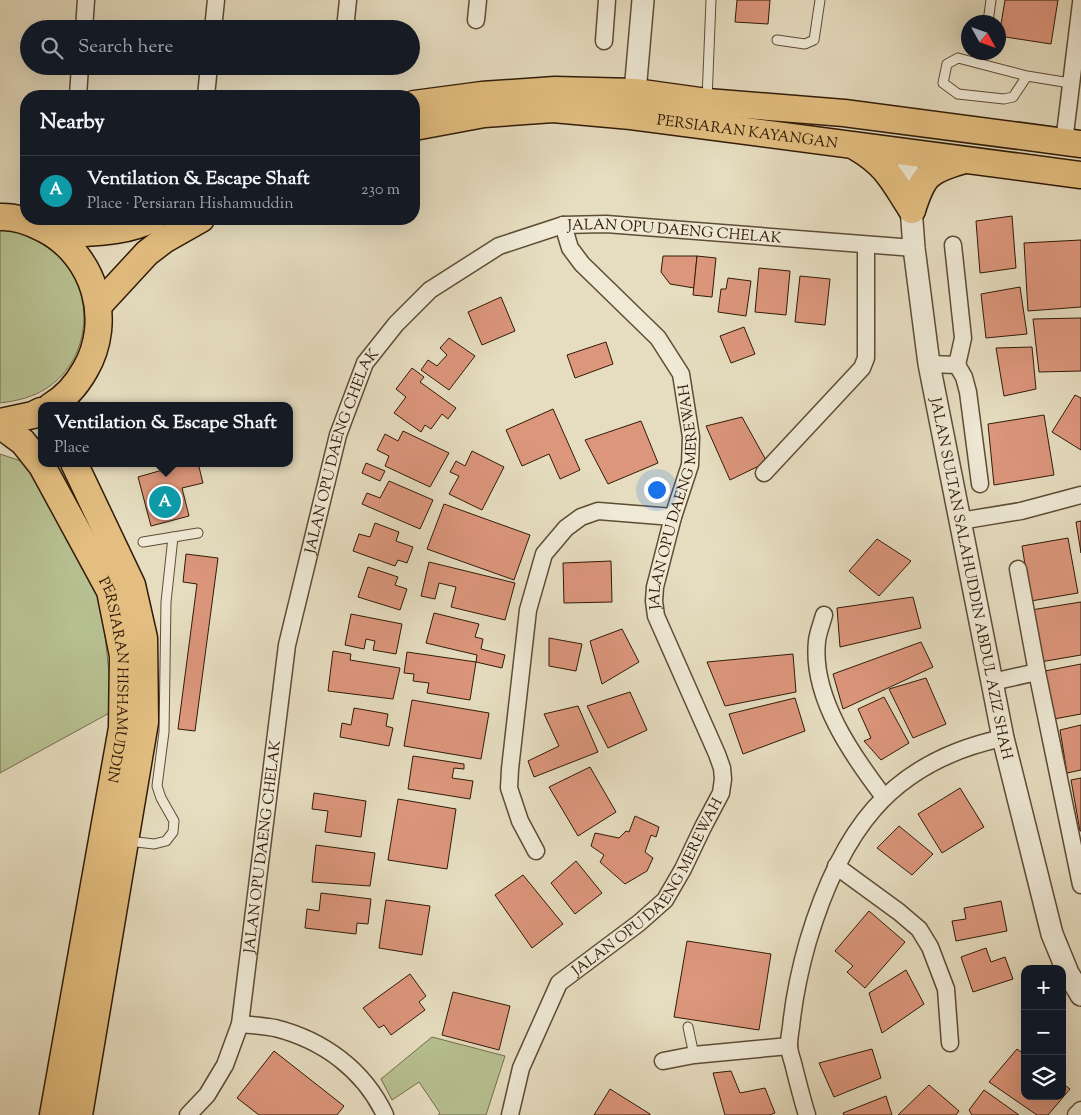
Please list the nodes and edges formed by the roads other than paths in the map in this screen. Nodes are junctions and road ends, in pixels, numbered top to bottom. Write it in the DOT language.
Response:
graph roads {
  1 [pos="86,0"];
  2 [pos="216,0"];
  3 [pos="348,0"];
  4 [pos="478,0"];
  5 [pos="607,0"];
  6 [pos="643,0"];
  7 [pos="711,0"];
  8 [pos="820,0"];
  9 [pos="991,0"];
  10 [pos="1081,3"];
  11 [pos="989,15"];
  12 [pos="85,20"];
  13 [pos="214,20"];
  14 [pos="346,20"];
  15 [pos="476,20"];
  16 [pos="777,40"];
  17 [pos="604,41"];
  18 [pos="983,60"];
  19 [pos="982,64"];
  20 [pos="79,75"];
  21 [pos="208,75"];
  22 [pos="1028,76"];
  23 [pos="1070,83"];
  24 [pos="78,90"];
  25 [pos="207,90"];
  26 [pos="636,92"];
  27 [pos="707,102"];
  28 [pos="420,103"];
  29 [pos="844,113"];
  30 [pos="420,126"];
  31 [pos="1072,143"];
  32 [pos="855,147"];
  33 [pos="908,153"];
  34 [pos="964,160"];
  35 [pos="1081,175"];
  36 [pos="912,210"];
  37 [pos="0,217"];
  38 [pos="20,220"];
  39 [pos="38,225"];
  40 [pos="138,225"];
  41 [pos="190,225"];
  42 [pos="563,225"];
  43 [pos="56,235"];
  44 [pos="866,244"];
  45 [pos="953,245"];
  46 [pos="914,248"];
  47 [pos="99,305"];
  48 [pos="929,364"];
  49 [pos="957,364"];
  50 [pos="76,394"];
  51 [pos="58,402"];
  52 [pos="38,413"];
  53 [pos="0,424"];
  54 [pos="38,461"];
  55 [pos="43,467"];
  56 [pos="76,467"];
  57 [pos="764,473"];
  58 [pos="980,484"];
  59 [pos="1081,495"];
  60 [pos="674,517"];
  61 [pos="960,521"];
  62 [pos="198,534"];
  63 [pos="173,537"];
  64 [pos="143,542"];
  65 [pos="1018,569"];
  66 [pos="824,615"];
  67 [pos="1037,672"];
  68 [pos="992,682"];
  69 [pos="1003,738"];
  70 [pos="884,797"];
  71 [pos="125,840"];
  72 [pos="536,852"];
  73 [pos="836,866"];
  74 [pos="1081,885"];
  75 [pos="1081,995"];
  76 [pos="240,1024"];
  77 [pos="688,1027"];
  78 [pos="950,1043"];
  79 [pos="789,1046"];
  80 [pos="694,1055"];
  81 [pos="663,1061"];
  82 [pos="1081,1110"];
  83 [pos="83,1112"];
  84 [pos="53,1115"];
  85 [pos="188,1115"];
  86 [pos="385,1115"];
  87 [pos="510,1115"];
  88 [pos="807,1115"];
  89 [pos="1076,1115"];
  1 -- 12 [label="street"];
  2 -- 13 [label="street"];
  3 -- 14 [label="street"];
  4 -- 15 [label="street"];
  5 -- 17 [label="street"];
  6 -- 26 [label="street"];
  7 -- 27 [label="lane"];
  8 -- 16 [label="lane"];
  9 -- 11 [label="lane"];
  10 -- 23 [label="street"];
  18 -- 19 [label="lane"];
  19 -- 22 [label="lane"];
  19 -- 22 [label="lane"];
  20 -- 24 [label="street"];
  21 -- 25 [label="street"];
  22 -- 23 [label="lane"];
  23 -- 31 [label="street"];
  26 -- 27 [label="main road, PERSIARAN KAYANGAN"];
  26 -- 28 [label="main road, PERSIARAN KAYANGAN"];
  27 -- 29 [label="main road, PERSIARAN KAYANGAN"];
  29 -- 31 [label="main road, PERSIARAN KAYANGAN"];
  29 -- 33 [label="main road"];
  30 -- 32 [label="main road, PERSIARAN KAYANGAN"];
  32 -- 33 [label="main road, PERSIARAN KAYANGAN"];
  32 -- 36 [label="main road"];
  33 -- 34 [label="main road, PERSIARAN KAYANGAN"];
  33 -- 36 [label="street, JALAN SULTAN SALAHUDDIN ABDUL AZIZ SHAH"];
  34 -- 35 [label="main road, PERSIARAN KAYANGAN"];
  34 -- 36 [label="main road"];
  36 -- 46 [label="street, JALAN SULTAN SALAHUDDIN ABDUL AZIZ SHAH"];
  37 -- 38 [label="main road"];
  39 -- 43 [label="main road"];
  40 -- 43 [label="main road"];
  41 -- 47 [label="main road"];
  42 -- 44 [label="street, JALAN OPU DAENG CHELAK"];
  42 -- 60 [label="street, JALAN OPU DAENG MEREWAH"];
  42 -- 76 [label="street, JALAN OPU DAENG CHELAK"];
  43 -- 47 [label="main road"];
  44 -- 46 [label="street, JALAN OPU DAENG CHELAK"];
  44 -- 57 [label="street"];
  45 -- 49 [label="street"];
  46 -- 48 [label="street, JALAN SULTAN SALAHUDDIN ABDUL AZIZ SHAH"];
  47 -- 50 [label="main road"];
  48 -- 49 [label="street"];
  48 -- 61 [label="street, JALAN SULTAN SALAHUDDIN ABDUL AZIZ SHAH"];
  49 -- 58 [label="street"];
  50 -- 51 [label="main road"];
  52 -- 53 [label="main road"];
  53 -- 54 [label="main road, PERSIARAN HISHAMUDDIN"];
  55 -- 84 [label="main road, PERSIARAN HISHAMUDDIN"];
  56 -- 71 [label="main road, PERSIARAN HISHAMUDDIN"];
  59 -- 61 [label="street"];
  60 -- 72 [label="street"];
  60 -- 87 [label="street, JALAN OPU DAENG MEREWAH"];
  61 -- 68 [label="street, JALAN SULTAN SALAHUDDIN ABDUL AZIZ SHAH"];
  62 -- 63 [label="lane"];
  63 -- 64 [label="lane"];
  63 -- 71 [label="lane"];
  65 -- 67 [label="street"];
  66 -- 70 [label="street"];
  67 -- 68 [label="street"];
  67 -- 74 [label="street"];
  68 -- 69 [label="street, JALAN SULTAN SALAHUDDIN ABDUL AZIZ SHAH"];
  69 -- 70 [label="street"];
  69 -- 75 [label="street, JALAN SULTAN SALAHUDDIN ABDUL AZIZ SHAH"];
  70 -- 73 [label="street"];
  71 -- 83 [label="main road, PERSIARAN HISHAMUDDIN"];
  73 -- 78 [label="street"];
  73 -- 79 [label="street"];
  76 -- 85 [label="street, JALAN OPU DAENG CHELAK"];
  76 -- 86 [label="street"];
  77 -- 80 [label="lane"];
  79 -- 80 [label="street"];
  79 -- 88 [label="street"];
  80 -- 81 [label="street"];
  82 -- 89 [label="street"];
}
